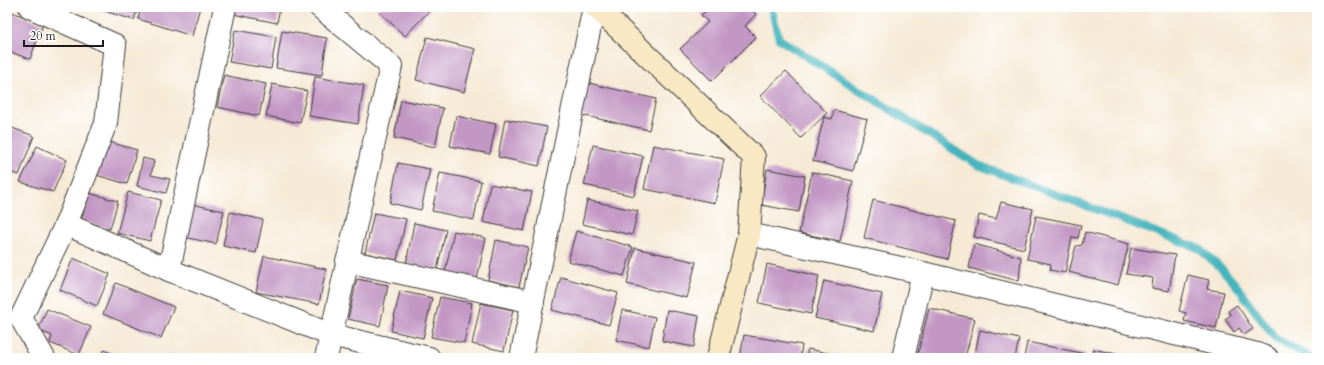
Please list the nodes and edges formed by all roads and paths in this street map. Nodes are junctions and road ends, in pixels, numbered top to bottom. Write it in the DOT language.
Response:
graph roads {
  1 [pos="30,7"];
  2 [pos="225,7"];
  3 [pos="320,7"];
  4 [pos="595,7"];
  5 [pos="66,224"];
  6 [pos="749,234"];
  7 [pos="347,261"];
  8 [pos="169,270"];
  9 [pos="923,273"];
  10 [pos="533,302"];
  11 [pos="14,317"];
  12 [pos="331,335"];
  13 [pos="44,358"];
  14 [pos="326,358"];
  15 [pos="429,358"];
  16 [pos="521,358"];
  17 [pos="718,358"];
  18 [pos="903,358"];
  19 [pos="1267,358"];
  1 -- 5 [label="street"];
  2 -- 8 [label="street"];
  3 -- 7 [label="street"];
  4 -- 6 [label="street"];
  4 -- 10 [label="street"];
  5 -- 8 [label="street"];
  5 -- 11 [label="street"];
  6 -- 9 [label="street"];
  6 -- 17 [label="street"];
  7 -- 10 [label="street"];
  7 -- 12 [label="street"];
  8 -- 12 [label="street"];
  9 -- 18 [label="street"];
  9 -- 19 [label="street"];
  10 -- 16 [label="street"];
  11 -- 13 [label="street"];
  12 -- 14 [label="street"];
  12 -- 15 [label="street"];
}
